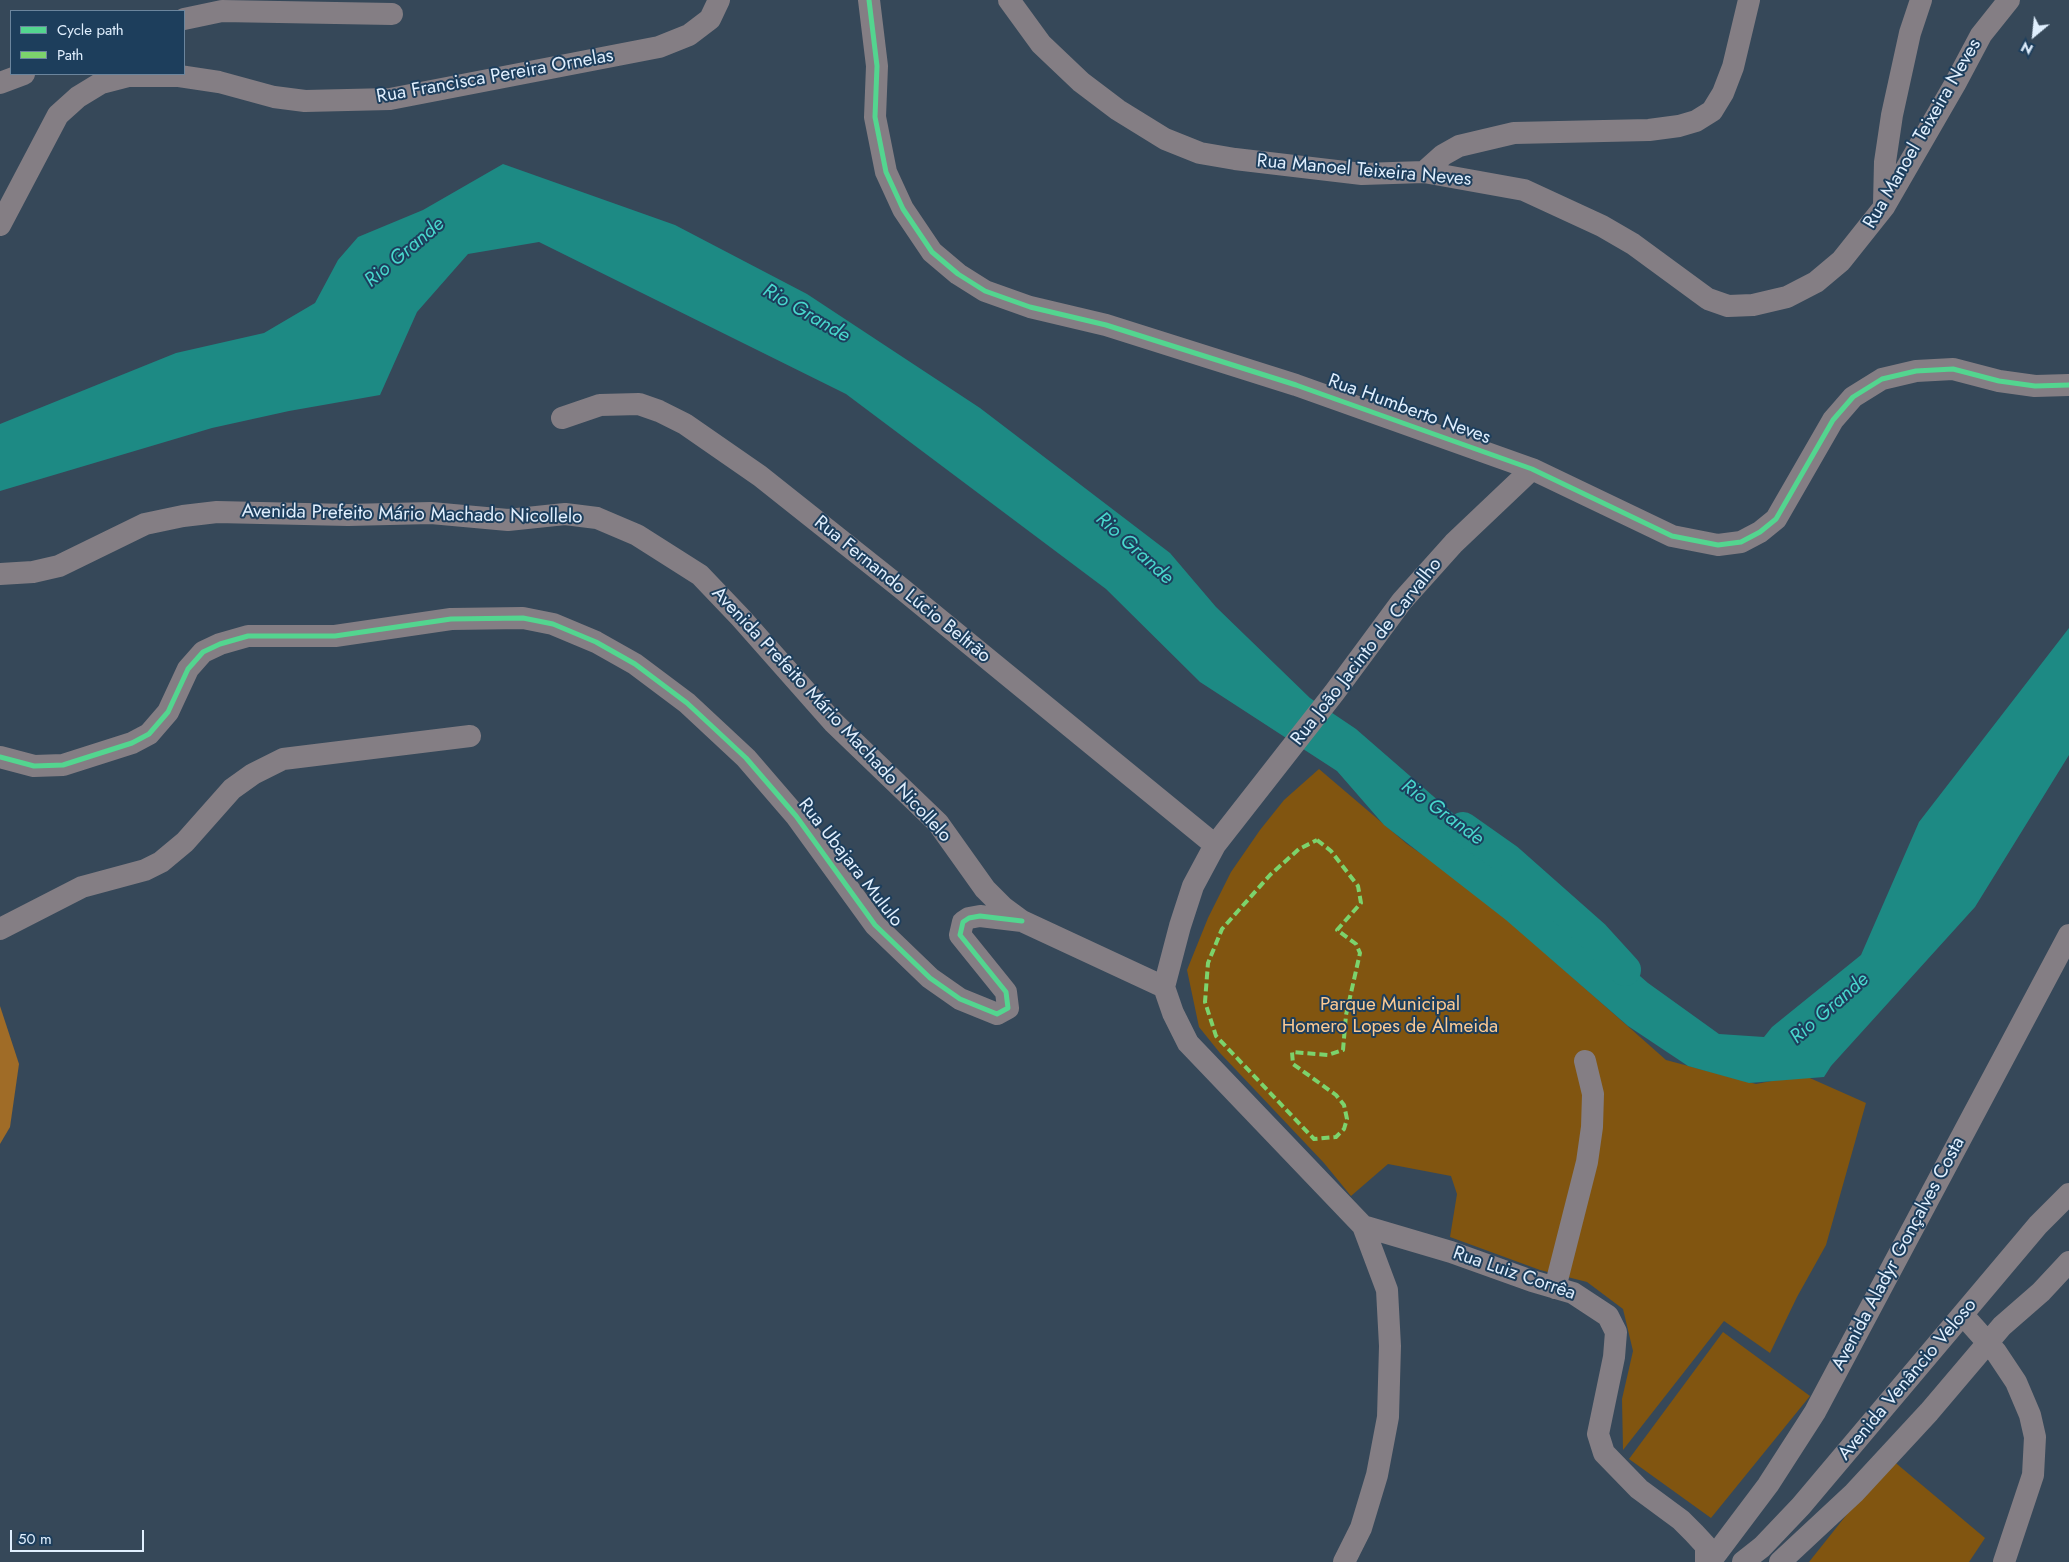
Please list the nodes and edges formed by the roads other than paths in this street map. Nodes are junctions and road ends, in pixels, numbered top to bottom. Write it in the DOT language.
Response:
graph roads {
  1 [pos="719,0"];
  2 [pos="869,0"];
  3 [pos="1009,0"];
  4 [pos="1731,0"];
  5 [pos="1921,0"];
  6 [pos="2009,0"];
  7 [pos="1748,8"];
  8 [pos="392,14"];
  9 [pos="185,19"];
  10 [pos="21,75"];
  11 [pos="0,83"];
  12 [pos="1424,172"];
  13 [pos="1884,208"];
  14 [pos="0,225"];
  15 [pos="2069,385"];
  16 [pos="562,418"];
  17 [pos="1532,469"];
  18 [pos="0,574"];
  19 [pos="470,736"];
  20 [pos="0,758"];
  21 [pos="1215,845"];
  22 [pos="1022,921"];
  23 [pos="0,929"];
  24 [pos="2069,935"];
  25 [pos="1164,987"];
  26 [pos="1585,1061"];
  27 [pos="2069,1194"];
  28 [pos="1363,1226"];
  29 [pos="2069,1262"];
  30 [pos="1555,1288"];
  31 [pos="1963,1315"];
  32 [pos="1988,1343"];
  33 [pos="1344,1562"];
  34 [pos="1706,1562"];
  35 [pos="1710,1562"];
  36 [pos="1743,1562"];
  37 [pos="1780,1562"];
  38 [pos="2004,1562"];
  1 -- 14 [label="street, Rua Francisca Pereira Ornelas"];
  2 -- 17 [label="street, Rua Humberto Neves"];
  3 -- 12 [label="street, Rua Manoel Teixeira Neves"];
  4 -- 7 [label="street"];
  5 -- 13 [label="street"];
  6 -- 13 [label="street, Rua Manoel Teixeira Neves"];
  7 -- 12 [label="street"];
  8 -- 9 [label="street"];
  10 -- 11 [label="street"];
  12 -- 13 [label="street, Rua Manoel Teixeira Neves"];
  15 -- 17 [label="street, Rua Humberto Neves"];
  16 -- 21 [label="street, Rua Fernando Lúcio Beltrão"];
  17 -- 21 [label="street, Rua João Jacinto de Carvalho"];
  18 -- 22 [label="street, Avenida Prefeito Mário Machado Nicollelo"];
  19 -- 23 [label="street"];
  20 -- 22 [label="street, Rua Ubajara Mululo"];
  21 -- 25 [label="street, Rua João Jacinto de Carvalho"];
  22 -- 25 [label="street, Avenida Prefeito Mário Machado Nicollelo"];
  24 -- 35 [label="street, Avenida Aladyr Gonçalves Costa"];
  25 -- 28 [label="street"];
  26 -- 30 [label="street"];
  27 -- 31 [label="street, Avenida Venâncio Veloso"];
  28 -- 30 [label="street, Rua Luiz Corrêa"];
  28 -- 33 [label="street"];
  29 -- 32 [label="street, Avenida Venâncio Veloso"];
  30 -- 34 [label="street, Rua Luiz Corrêa"];
  31 -- 32 [label="street"];
  31 -- 36 [label="street, Avenida Venâncio Veloso"];
  32 -- 37 [label="street, Avenida Venâncio Veloso"];
  32 -- 38 [label="street"];
}
